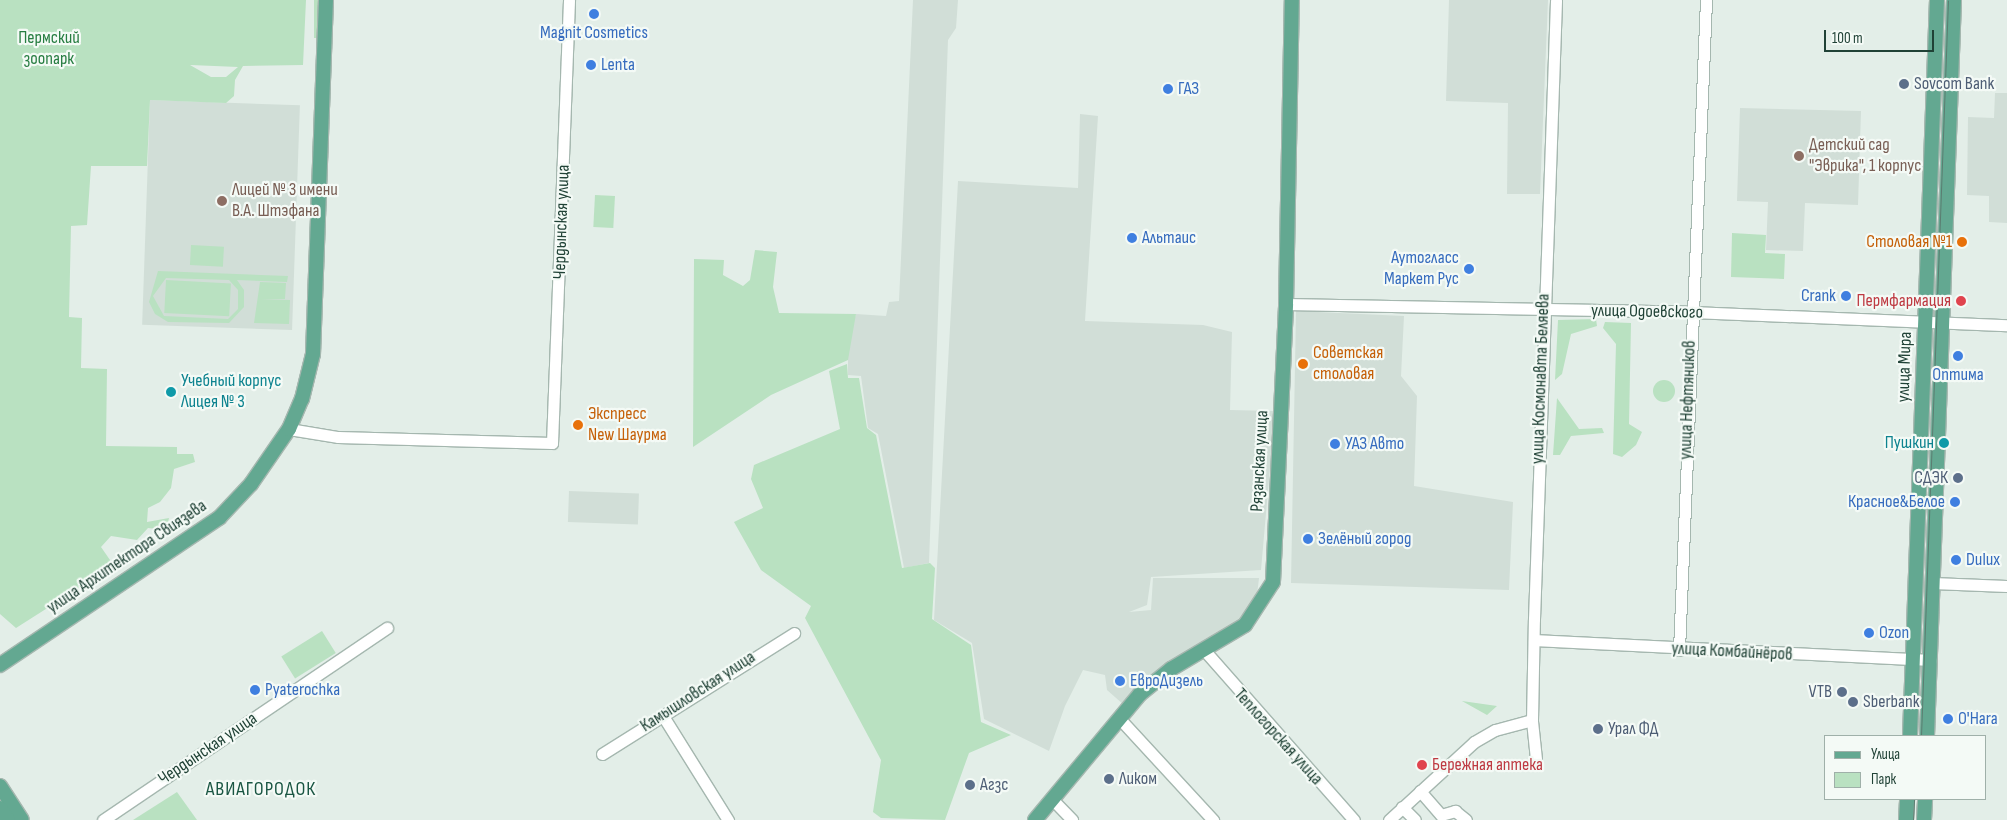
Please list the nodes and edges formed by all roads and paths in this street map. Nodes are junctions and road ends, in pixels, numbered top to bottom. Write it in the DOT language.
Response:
graph roads {
  1 [pos="326,0"];
  2 [pos="569,0"];
  3 [pos="1292,0"];
  4 [pos="1556,0"];
  5 [pos="1706,0"];
  6 [pos="1937,0"];
  7 [pos="1954,0"];
  8 [pos="1286,304"];
  9 [pos="1543,309"];
  10 [pos="1692,312"];
  11 [pos="1925,322"];
  12 [pos="1942,323"];
  13 [pos="2007,325"];
  14 [pos="289,428"];
  15 [pos="1932,583"];
  16 [pos="2007,586"];
  17 [pos="387,628"];
  18 [pos="794,633"];
  19 [pos="1534,640"];
  20 [pos="1679,650"];
  21 [pos="1205,651"];
  22 [pos="1912,660"];
  23 [pos="1930,660"];
  24 [pos="0,665"];
  25 [pos="663,716"];
  26 [pos="1119,718"];
  27 [pos="1532,720"];
  28 [pos="1910,735"];
  29 [pos="1927,735"];
  30 [pos="602,754"];
  31 [pos="1536,759"];
  32 [pos="0,786"];
  33 [pos="1420,791"];
  34 [pos="1052,798"];
  35 [pos="1907,800"];
  36 [pos="1924,800"];
  37 [pos="1402,807"];
  38 [pos="0,808"];
  39 [pos="8,820"];
  40 [pos="22,820"];
  41 [pos="103,820"];
  42 [pos="728,820"];
  43 [pos="1035,820"];
  44 [pos="1072,820"];
  45 [pos="1213,820"];
  46 [pos="1354,820"];
  47 [pos="1389,820"];
  48 [pos="1415,820"];
  49 [pos="1466,820"];
  50 [pos="1906,820"];
  51 [pos="1924,820"];
  1 -- 14 [label="main road, улица Архитектора Свиязева"];
  2 -- 14 [label="street, Чердынская улица"];
  3 -- 8 [label="main road, Рязанская улица"];
  4 -- 9 [label="street, улица Космонавта Беляева"];
  5 -- 10 [label="street, улица Нефтяников"];
  6 -- 11 [label="main road, улица Мира"];
  7 -- 12 [label="main road, улица Мира"];
  8 -- 9 [label="street, улица Одоевского"];
  8 -- 21 [label="main road, Рязанская улица"];
  9 -- 10 [label="street, улица Одоевского"];
  9 -- 19 [label="street, улица Космонавта Беляева"];
  10 -- 11 [label="street, улица Одоевского"];
  10 -- 20 [label="street, улица Нефтяников"];
  11 -- 12 [label="street, улица Одоевского"];
  11 -- 22 [label="main road, улица Мира"];
  12 -- 13 [label="street, улица Одоевского"];
  12 -- 15 [label="main road, улица Мира"];
  14 -- 24 [label="main road, улица Архитектора Свиязева"];
  15 -- 16 [label="street"];
  15 -- 23 [label="main road, улица Мира"];
  17 -- 41 [label="street, Чердынская улица"];
  18 -- 25 [label="street, Камышловская улица"];
  19 -- 20 [label="street, улица Комбайнёров"];
  19 -- 27 [label="street, улица Космонавта Беляева"];
  20 -- 22 [label="street, улица Комбайнёров"];
  21 -- 26 [label="main road, Рязанская улица"];
  21 -- 46 [label="street, Теплогорская улица"];
  22 -- 23 [label="street, улица Комбайнёров"];
  22 -- 28 [label="main road, улица Мира"];
  23 -- 29 [label="main road, улица Мира"];
  25 -- 30 [label="street, Камышловская улица"];
  25 -- 42 [label="street"];
  26 -- 34 [label="main road, Рязанская улица"];
  26 -- 45 [label="street"];
  27 -- 31 [label="street, улица Космонавта Беляева"];
  27 -- 33 [label="street"];
  32 -- 40 [label="main road"];
  33 -- 37 [label="street"];
  33 -- 49 [label="street"];
  34 -- 43 [label="main road, Рязанская улица"];
  34 -- 44 [label="street"];
  35 -- 50 [label="main road"];
  36 -- 51 [label="main road"];
  37 -- 47 [label="street"];
  37 -- 48 [label="street"];
  38 -- 39 [label="main road"];
}
